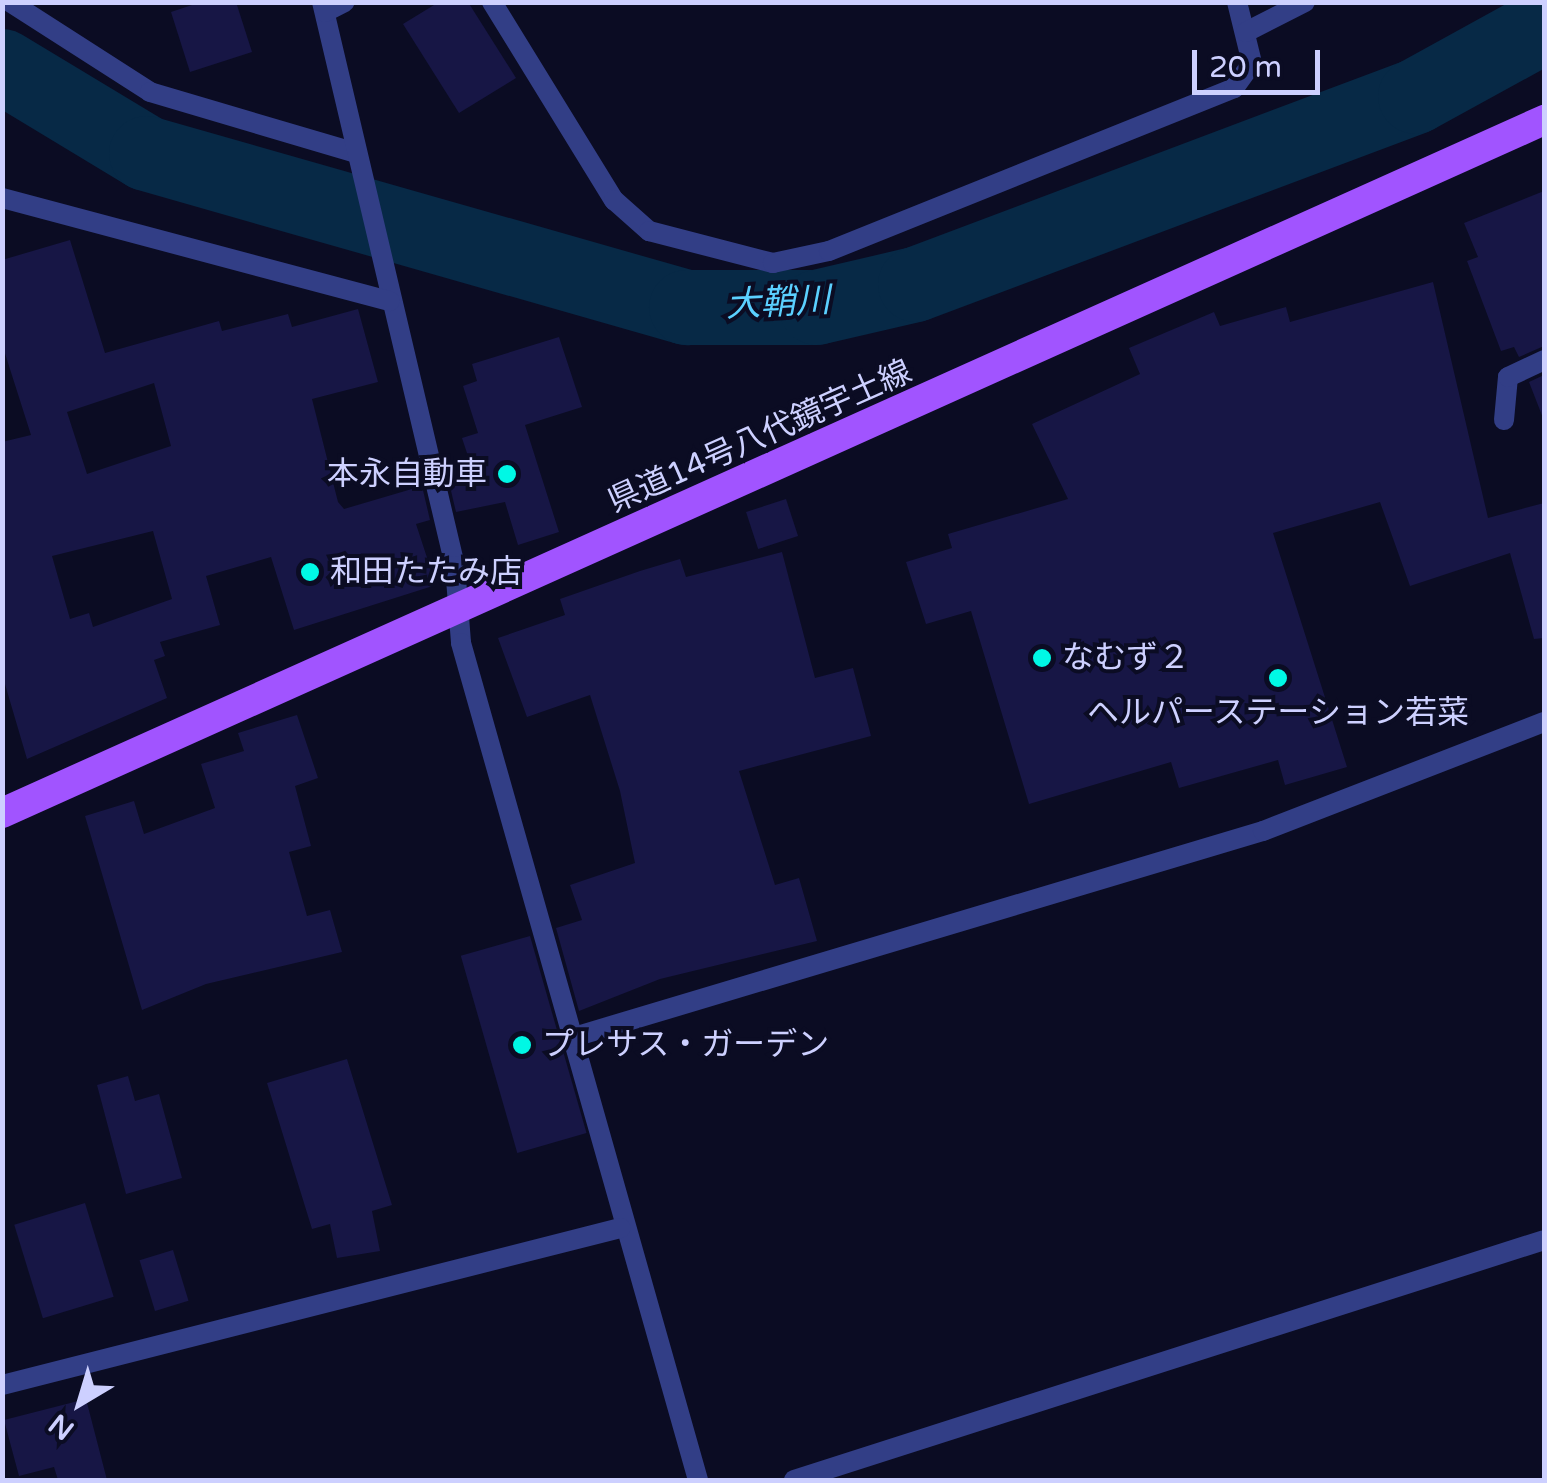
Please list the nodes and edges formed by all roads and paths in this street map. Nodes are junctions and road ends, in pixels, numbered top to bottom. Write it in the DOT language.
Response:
graph roads {
  1 [pos="10,2"];
  2 [pos="492,2"];
  3 [pos="1236,2"];
  4 [pos="1305,2"];
  5 [pos="331,6"];
  6 [pos="1246,32"];
  7 [pos="1544,120"];
  8 [pos="353,152"];
  9 [pos="2,198"];
  10 [pos="390,300"];
  11 [pos="1544,360"];
  12 [pos="1504,420"];
  13 [pos="460,609"];
  14 [pos="1544,722"];
  15 [pos="2,813"];
  16 [pos="574,1037"];
  17 [pos="620,1228"];
  18 [pos="1544,1240"];
  19 [pos="2,1385"];
  20 [pos="698,1480"];
  21 [pos="794,1480"];
  1 -- 8 [label="street"];
  2 -- 6 [label="street"];
  3 -- 6 [label="street"];
  4 -- 6 [label="street"];
  5 -- 8 [label="street"];
  7 -- 13 [label="main road, 県道14号八代鏡宇土線"];
  8 -- 10 [label="street"];
  9 -- 10 [label="street"];
  10 -- 13 [label="street"];
  11 -- 12 [label="street"];
  13 -- 15 [label="main road, 県道14号八代鏡宇土線"];
  13 -- 16 [label="street"];
  14 -- 16 [label="street"];
  16 -- 17 [label="street"];
  17 -- 19 [label="street"];
  17 -- 20 [label="street"];
  18 -- 21 [label="street"];
}
